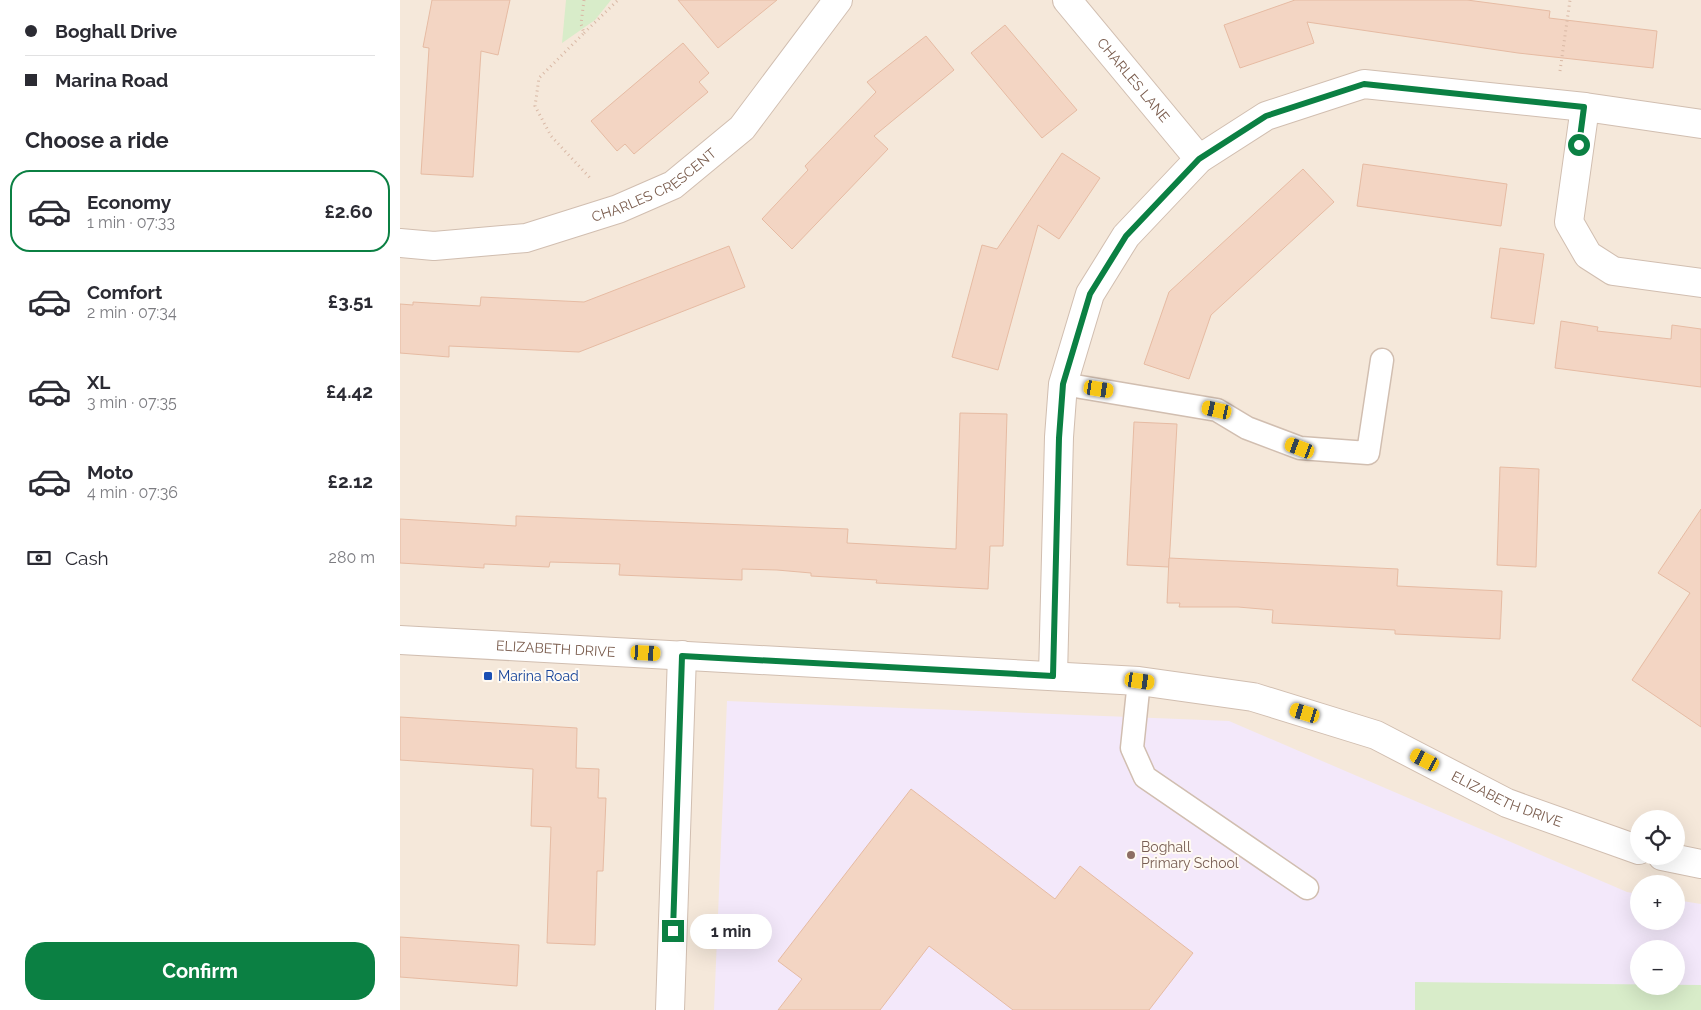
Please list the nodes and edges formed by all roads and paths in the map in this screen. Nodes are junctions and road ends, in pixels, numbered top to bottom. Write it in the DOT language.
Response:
graph roads {
  1 [pos="584,0"];
  2 [pos="618,0"];
  3 [pos="838,0"];
  4 [pos="1068,0"];
  5 [pos="1570,0"];
  6 [pos="584,33"];
  7 [pos="1556,104"];
  8 [pos="1584,107"];
  9 [pos="1701,124"];
  10 [pos="1199,159"];
  11 [pos="618,209"];
  12 [pos="400,243"];
  13 [pos="1701,283"];
  14 [pos="1382,360"];
  15 [pos="1063,384"];
  16 [pos="400,640"];
  17 [pos="682,656"];
  18 [pos="1053,676"];
  19 [pos="1140,681"];
  20 [pos="1630,847"];
  21 [pos="1685,861"];
  22 [pos="1701,864"];
  23 [pos="1307,888"];
  24 [pos="670,1010"];
  1 -- 6 [label="path"];
  2 -- 6 [label="path"];
  3 -- 11 [label="street, CHARLES CRESCENT"];
  4 -- 10 [label="street, CHARLES LANE"];
  5 -- 7 [label="path"];
  6 -- 11 [label="path"];
  7 -- 8 [label="street"];
  7 -- 10 [label="street"];
  8 -- 9 [label="street"];
  8 -- 13 [label="street"];
  10 -- 15 [label="street"];
  11 -- 12 [label="street, CHARLES CRESCENT"];
  14 -- 15 [label="lane"];
  15 -- 18 [label="street"];
  16 -- 17 [label="street, ELIZABETH DRIVE"];
  17 -- 18 [label="street, ELIZABETH DRIVE"];
  17 -- 24 [label="street"];
  18 -- 19 [label="street, ELIZABETH DRIVE"];
  19 -- 20 [label="street, ELIZABETH DRIVE"];
  19 -- 23 [label="lane"];
  21 -- 22 [label="street"];
}
